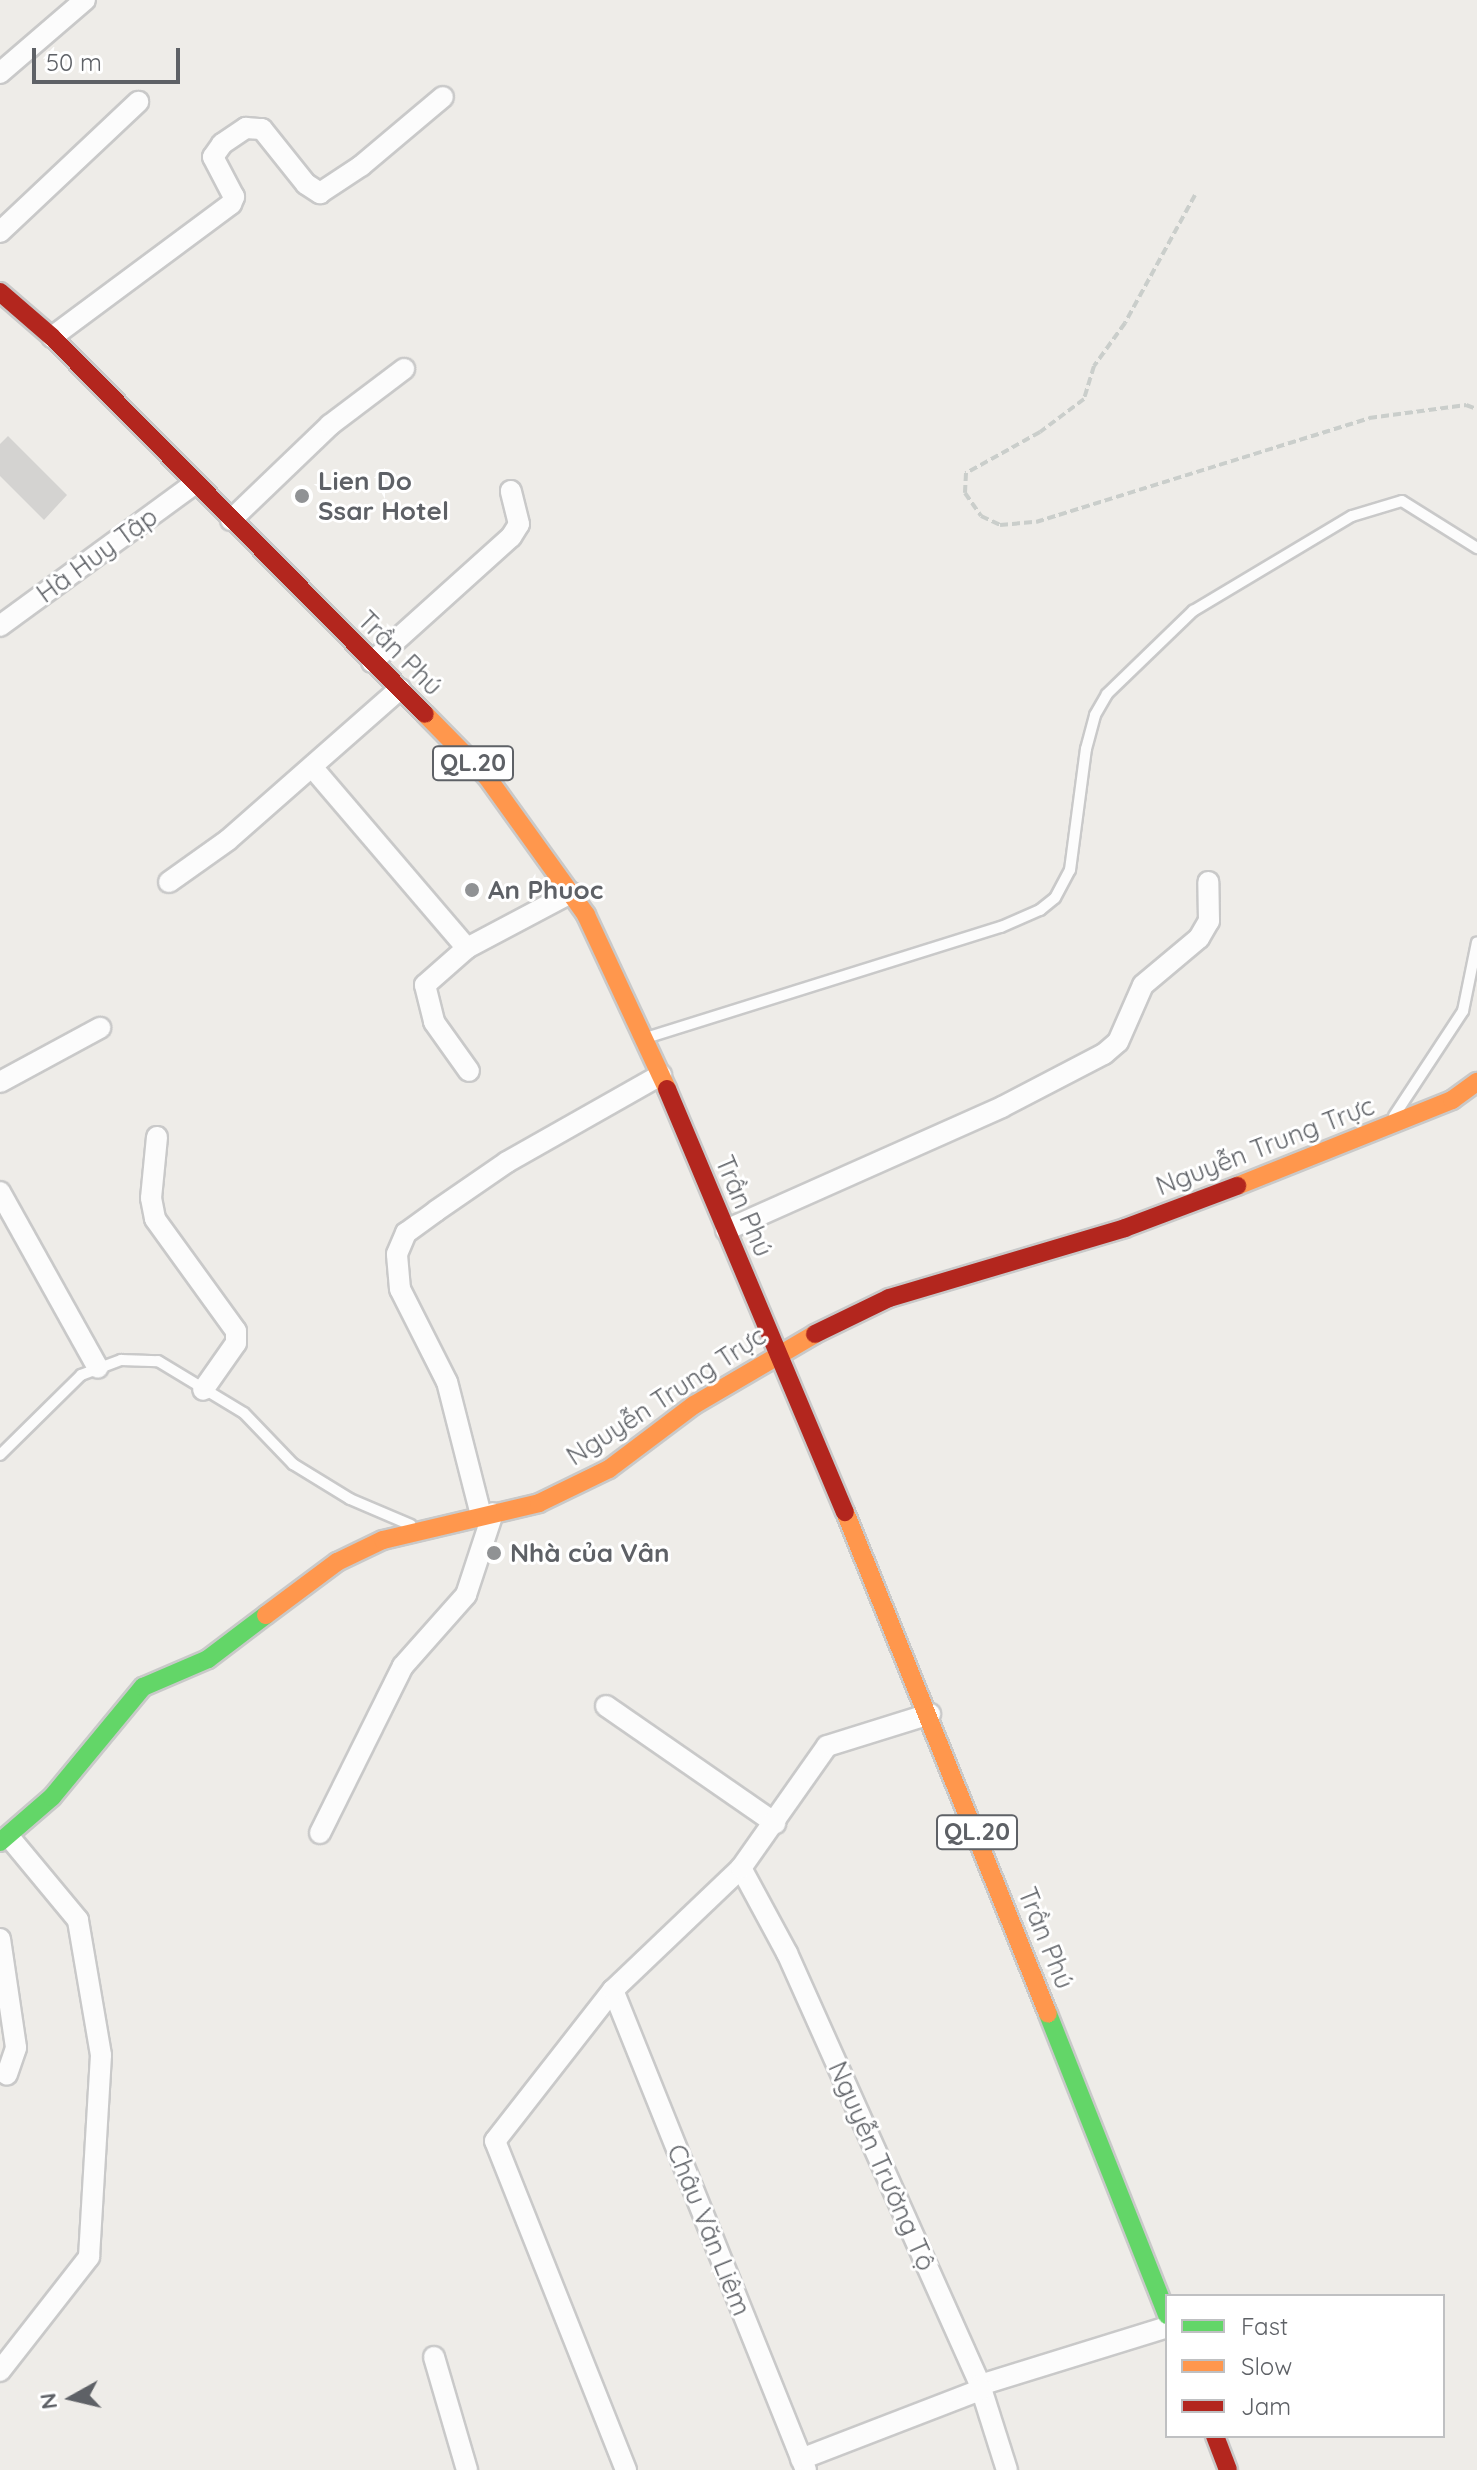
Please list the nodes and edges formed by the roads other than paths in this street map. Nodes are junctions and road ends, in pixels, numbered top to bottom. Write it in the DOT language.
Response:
graph roads {
  1 [pos="85,0"];
  2 [pos="0,73"];
  3 [pos="443,97"];
  4 [pos="138,102"];
  5 [pos="0,232"];
  6 [pos="0,292"];
  7 [pos="52,337"];
  8 [pos="404,369"];
  9 [pos="194,484"];
  10 [pos="511,491"];
  11 [pos="231,520"];
  12 [pos="1477,548"];
  13 [pos="0,626"];
  14 [pos="372,662"];
  15 [pos="400,689"];
  16 [pos="313,768"];
  17 [pos="169,882"];
  18 [pos="1208,882"];
  19 [pos="571,893"];
  20 [pos="1477,942"];
  21 [pos="467,948"];
  22 [pos="100,1028"];
  23 [pos="644,1039"];
  24 [pos="469,1071"];
  25 [pos="661,1075"];
  26 [pos="0,1082"];
  27 [pos="1477,1082"];
  28 [pos="1386,1128"];
  29 [pos="157,1137"];
  30 [pos="0,1192"];
  31 [pos="726,1230"];
  32 [pos="778,1353"];
  33 [pos="98,1368"];
  34 [pos="203,1390"];
  35 [pos="0,1455"];
  36 [pos="487,1514"];
  37 [pos="422,1530"];
  38 [pos="606,1706"];
  39 [pos="930,1714"];
  40 [pos="775,1823"];
  41 [pos="320,1833"];
  42 [pos="4,1839"];
  43 [pos="741,1868"];
  44 [pos="0,1939"];
  45 [pos="613,1990"];
  46 [pos="7,2074"];
  47 [pos="1165,2310"];
  48 [pos="1165,2328"];
  49 [pos="434,2357"];
  50 [pos="0,2371"];
  51 [pos="981,2387"];
  52 [pos="1216,2438"];
  53 [pos="803,2464"];
  54 [pos="467,2470"];
  55 [pos="626,2470"];
  56 [pos="1007,2470"];
  57 [pos="1228,2470"];
  1 -- 2 [label="street"];
  3 -- 7 [label="street"];
  4 -- 5 [label="street"];
  6 -- 7 [label="main road, Trần Phú / QL.20"];
  7 -- 9 [label="main road, Trần Phú / QL.20"];
  8 -- 11 [label="street"];
  9 -- 11 [label="main road, Trần Phú / QL.20"];
  9 -- 13 [label="street, Hà Huy Tập"];
  10 -- 14 [label="street"];
  11 -- 14 [label="main road, Trần Phú / QL.20"];
  12 -- 23 [label="lane"];
  14 -- 15 [label="main road, Trần Phú / QL.20"];
  15 -- 16 [label="street"];
  15 -- 19 [label="main road, Trần Phú / QL.20"];
  16 -- 17 [label="street"];
  16 -- 21 [label="street"];
  18 -- 31 [label="street"];
  19 -- 21 [label="street"];
  19 -- 23 [label="main road, Trần Phú / QL.20"];
  20 -- 28 [label="lane"];
  21 -- 24 [label="street"];
  22 -- 26 [label="street"];
  23 -- 25 [label="main road, Trần Phú / QL.20"];
  25 -- 31 [label="main road, Trần Phú / QL.20"];
  25 -- 36 [label="street"];
  27 -- 28 [label="main road, Nguyễn Trung Trực"];
  28 -- 32 [label="main road, Nguyễn Trung Trực"];
  29 -- 34 [label="street"];
  30 -- 33 [label="street"];
  31 -- 32 [label="main road, Trần Phú / QL.20"];
  32 -- 36 [label="main road, Nguyễn Trung Trực"];
  32 -- 39 [label="main road, Trần Phú / QL.20"];
  33 -- 34 [label="lane"];
  33 -- 35 [label="lane"];
  34 -- 37 [label="lane"];
  36 -- 37 [label="main road, Nguyễn Trung Trực"];
  36 -- 41 [label="street"];
  37 -- 42 [label="main road, Nguyễn Trung Trực"];
  38 -- 40 [label="street"];
  39 -- 40 [label="street"];
  39 -- 47 [label="main road, Trần Phú / QL.20"];
  40 -- 43 [label="street"];
  42 -- 50 [label="street"];
  43 -- 45 [label="street"];
  43 -- 51 [label="street, Nguyễn Trường Tộ"];
  44 -- 46 [label="street"];
  45 -- 53 [label="street, Châu Văn Liêm"];
  45 -- 55 [label="street"];
  48 -- 51 [label="street"];
  49 -- 54 [label="street"];
  51 -- 53 [label="street"];
  51 -- 56 [label="street, Nguyễn Trường Tộ"];
  52 -- 57 [label="main road"];
}
